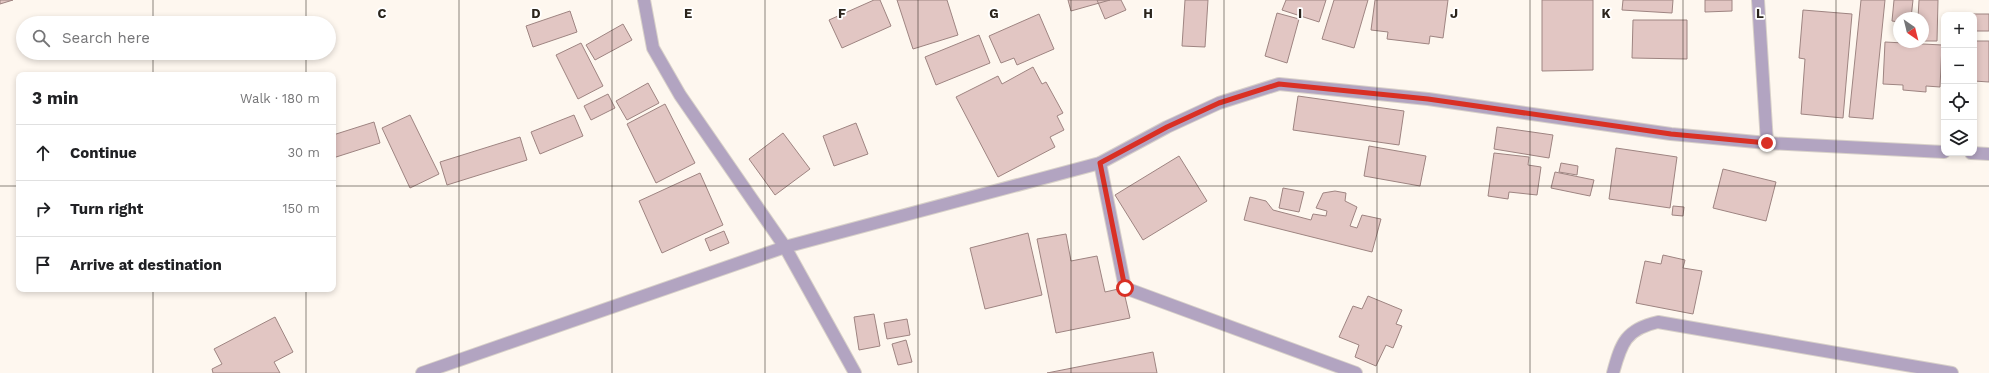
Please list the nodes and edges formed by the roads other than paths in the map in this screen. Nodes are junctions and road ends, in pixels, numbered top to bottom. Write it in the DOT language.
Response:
graph roads {
  1 [pos="644,0"];
  2 [pos="1758,0"];
  3 [pos="1767,143"];
  4 [pos="1941,152"];
  5 [pos="1977,153"];
  6 [pos="1989,154"];
  7 [pos="1100,163"];
  8 [pos="785,247"];
  9 [pos="422,373"];
  10 [pos="855,373"];
  11 [pos="1356,373"];
  12 [pos="1613,373"];
  13 [pos="1952,373"];
  1 -- 8 [label="street"];
  2 -- 3 [label="street"];
  3 -- 4 [label="street"];
  3 -- 7 [label="street"];
  5 -- 6 [label="street"];
  7 -- 8 [label="street"];
  7 -- 11 [label="street"];
  8 -- 9 [label="street"];
  8 -- 10 [label="street"];
  12 -- 13 [label="street"];
}
